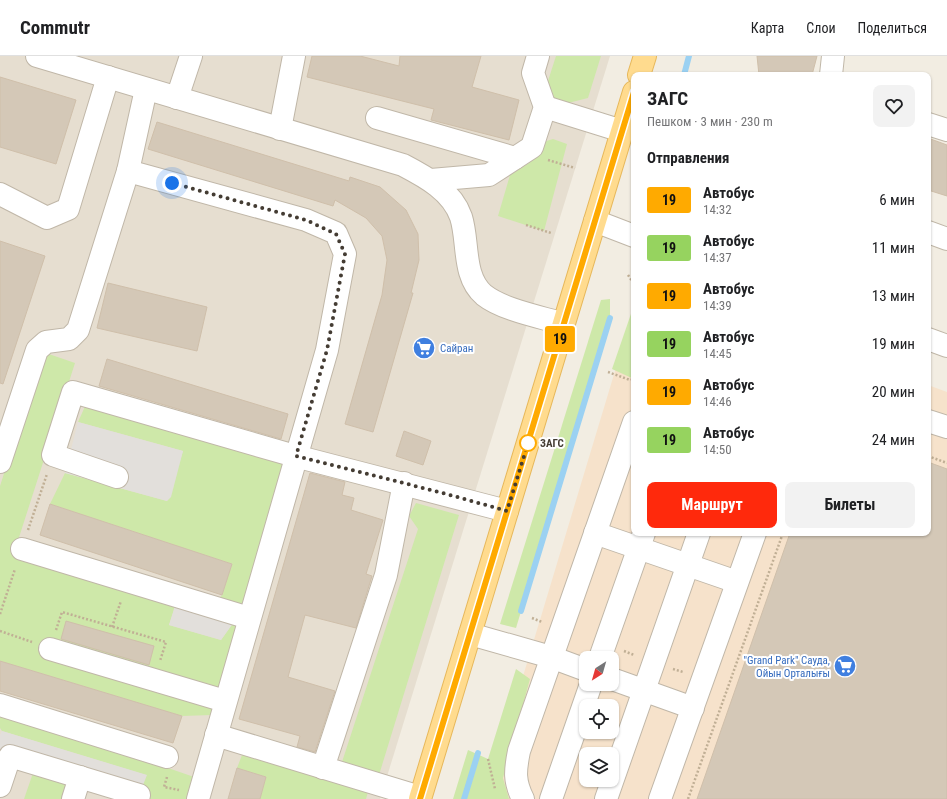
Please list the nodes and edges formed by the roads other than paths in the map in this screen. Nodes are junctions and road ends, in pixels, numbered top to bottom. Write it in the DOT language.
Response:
graph roads {
  1 [pos="36,56"];
  2 [pos="191,56"];
  3 [pos="294,56"];
  4 [pos="538,56"];
  5 [pos="645,56"];
  6 [pos="833,56"];
  7 [pos="640,72"];
  8 [pos="831,72"];
  9 [pos="108,77"];
  10 [pos="146,89"];
  11 [pos="176,98"];
  12 [pos="631,102"];
  13 [pos="545,107"];
  14 [pos="377,118"];
  15 [pos="931,125"];
  16 [pos="280,129"];
  17 [pos="947,130"];
  18 [pos="622,131"];
  19 [pos="515,158"];
  20 [pos="128,171"];
  21 [pos="431,180"];
  22 [pos="0,194"];
  23 [pos="595,221"];
  24 [pos="931,233"];
  25 [pos="631,235"];
  26 [pos="947,239"];
  27 [pos="564,324"];
  28 [pos="931,340"];
  29 [pos="947,346"];
  30 [pos="931,422"];
  31 [pos="947,427"];
  32 [pos="631,431"];
  33 [pos="296,456"];
  34 [pos="0,462"];
  35 [pos="117,477"];
  36 [pos="404,483"];
  37 [pos="507,511"];
  38 [pos="595,533"];
  39 [pos="698,536"];
  40 [pos="754,536"];
  41 [pos="641,540"];
  42 [pos="22,549"];
  43 [pos="688,565"];
  44 [pos="738,582"];
  45 [pos="249,618"];
  46 [pos="470,634"];
  47 [pos="50,649"];
  48 [pos="602,651"];
  49 [pos="552,658"];
  50 [pos="579,668"];
  51 [pos="619,682"];
  52 [pos="589,691"];
  53 [pos="644,691"];
  54 [pos="225,701"];
  55 [pos="0,705"];
  56 [pos="693,708"];
  57 [pos="216,735"];
  58 [pos="168,765"];
  59 [pos="323,768"];
  60 [pos="80,777"];
  61 [pos="0,786"];
  62 [pos="139,795"];
  63 [pos="199,797"];
  64 [pos="420,798"];
  65 [pos="73,799"];
  66 [pos="523,799"];
  67 [pos="551,799"];
  68 [pos="606,799"];
  69 [pos="660,799"];
  1 -- 9 [label="street"];
  2 -- 11 [label="street"];
  3 -- 16 [label="street"];
  4 -- 13 [label="street"];
  5 -- 7 [label="main road"];
  6 -- 8 [label="street"];
  9 -- 10 [label="street"];
  9 -- 22 [label="street"];
  10 -- 11 [label="street"];
  10 -- 20 [label="street"];
  11 -- 16 [label="street"];
  12 -- 18 [label="main road"];
  13 -- 18 [label="street"];
  13 -- 19 [label="street"];
  14 -- 19 [label="street"];
  15 -- 17 [label="street"];
  16 -- 21 [label="street"];
  18 -- 23 [label="main road"];
  19 -- 21 [label="street"];
  20 -- 33 [label="street"];
  20 -- 34 [label="street"];
  21 -- 27 [label="street"];
  23 -- 25 [label="street"];
  23 -- 27 [label="main road"];
  24 -- 26 [label="street"];
  27 -- 37 [label="main road"];
  28 -- 29 [label="street"];
  30 -- 31 [label="street"];
  32 -- 38 [label="street"];
  33 -- 35 [label="street"];
  33 -- 36 [label="street"];
  33 -- 45 [label="street"];
  36 -- 37 [label="street"];
  36 -- 59 [label="street"];
  37 -- 46 [label="main road"];
  38 -- 41 [label="street"];
  38 -- 49 [label="street"];
  39 -- 43 [label="street"];
  40 -- 44 [label="street"];
  41 -- 43 [label="street"];
  41 -- 48 [label="street"];
  42 -- 45 [label="street"];
  43 -- 44 [label="street"];
  43 -- 53 [label="street"];
  44 -- 56 [label="street"];
  45 -- 54 [label="street"];
  46 -- 49 [label="street"];
  46 -- 64 [label="main road"];
  47 -- 54 [label="street"];
  49 -- 50 [label="street"];
  49 -- 66 [label="street"];
  51 -- 53 [label="street"];
  52 -- 67 [label="street"];
  53 -- 56 [label="street"];
  53 -- 68 [label="street"];
  54 -- 57 [label="street"];
  55 -- 58 [label="street"];
  56 -- 69 [label="street"];
  57 -- 59 [label="street"];
  57 -- 63 [label="street"];
  59 -- 64 [label="street"];
  60 -- 61 [label="street"];
  60 -- 62 [label="street"];
  60 -- 65 [label="street"];
}
